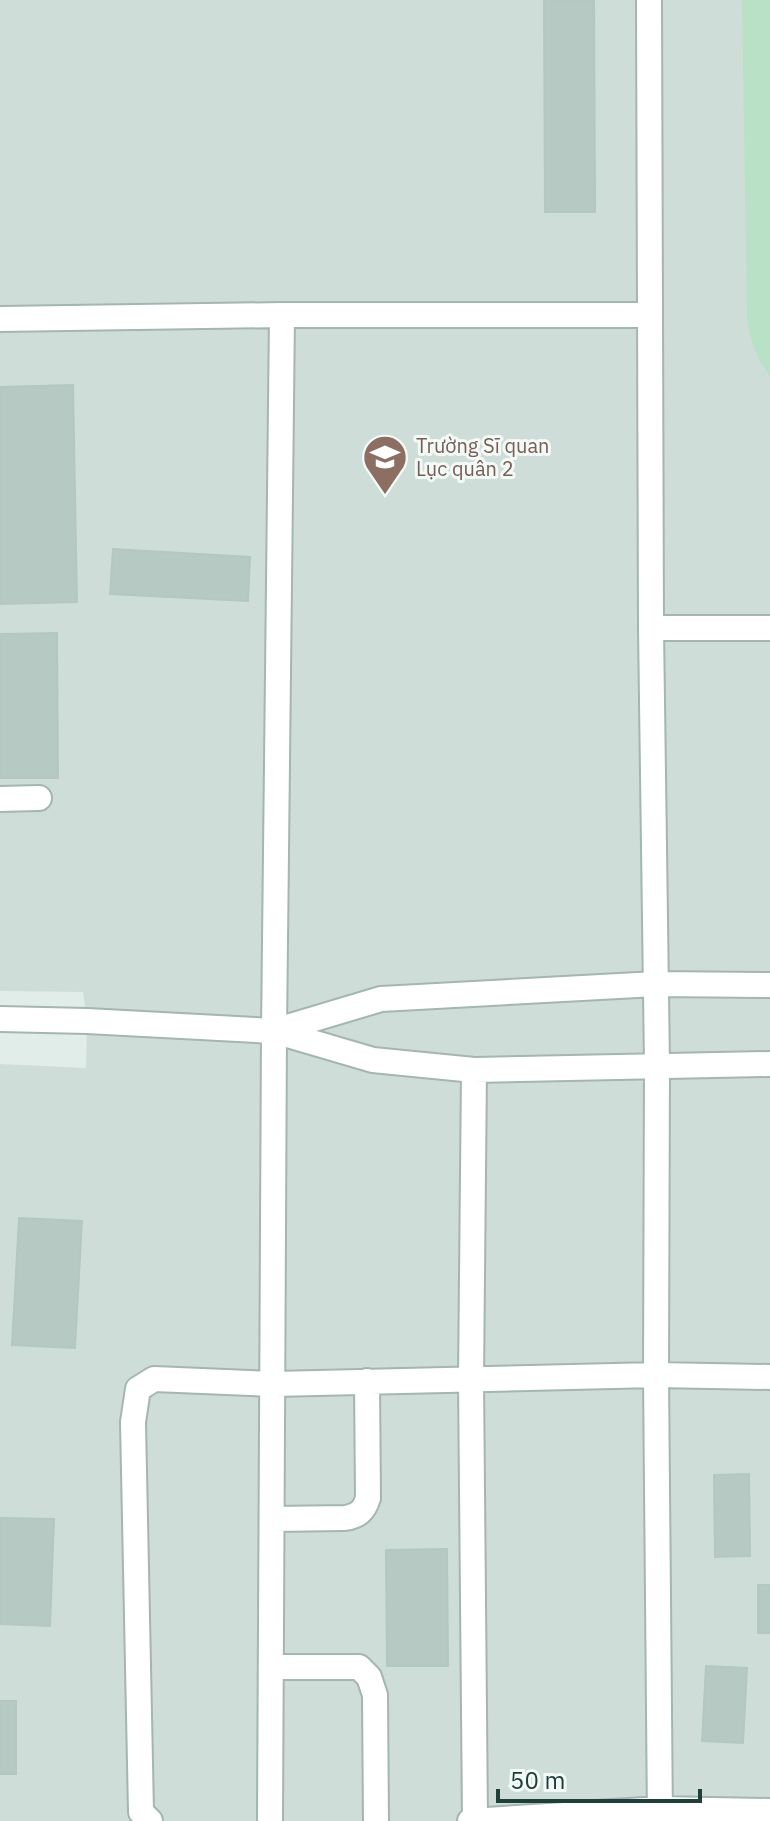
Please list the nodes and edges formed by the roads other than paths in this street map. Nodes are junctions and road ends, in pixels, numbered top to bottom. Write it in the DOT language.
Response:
graph roads {
  1 [pos="649,0"];
  2 [pos="282,315"];
  3 [pos="650,315"];
  4 [pos="0,319"];
  5 [pos="651,628"];
  6 [pos="770,628"];
  7 [pos="39,798"];
  8 [pos="0,799"];
  9 [pos="656,984"];
  10 [pos="770,985"];
  11 [pos="0,1019"];
  12 [pos="274,1031"];
  13 [pos="770,1064"];
  14 [pos="657,1065"];
  15 [pos="474,1070"];
  16 [pos="656,1375"];
  17 [pos="770,1377"];
  18 [pos="471,1379"];
  19 [pos="367,1381"];
  20 [pos="274,1384"];
  21 [pos="273,1519"];
  22 [pos="272,1667"];
  23 [pos="770,1811"];
  24 [pos="660,1815"];
  25 [pos="150,1821"];
  26 [pos="270,1821"];
  27 [pos="376,1821"];
  28 [pos="473,1821"];
  1 -- 3 [label="street"];
  2 -- 3 [label="street"];
  2 -- 4 [label="street"];
  2 -- 12 [label="street"];
  3 -- 5 [label="street"];
  5 -- 6 [label="street"];
  5 -- 9 [label="street"];
  7 -- 8 [label="street"];
  9 -- 10 [label="street"];
  9 -- 12 [label="street"];
  9 -- 14 [label="street"];
  11 -- 12 [label="street"];
  12 -- 15 [label="street"];
  12 -- 20 [label="street"];
  13 -- 14 [label="street"];
  14 -- 15 [label="street"];
  14 -- 16 [label="street"];
  15 -- 18 [label="street"];
  16 -- 17 [label="street"];
  16 -- 18 [label="street"];
  16 -- 24 [label="street"];
  18 -- 19 [label="street"];
  18 -- 28 [label="street"];
  19 -- 20 [label="street"];
  19 -- 21 [label="street"];
  20 -- 21 [label="street"];
  20 -- 25 [label="street"];
  21 -- 22 [label="street"];
  22 -- 26 [label="street"];
  22 -- 27 [label="street"];
  23 -- 24 [label="street"];
  24 -- 28 [label="street"];
}
